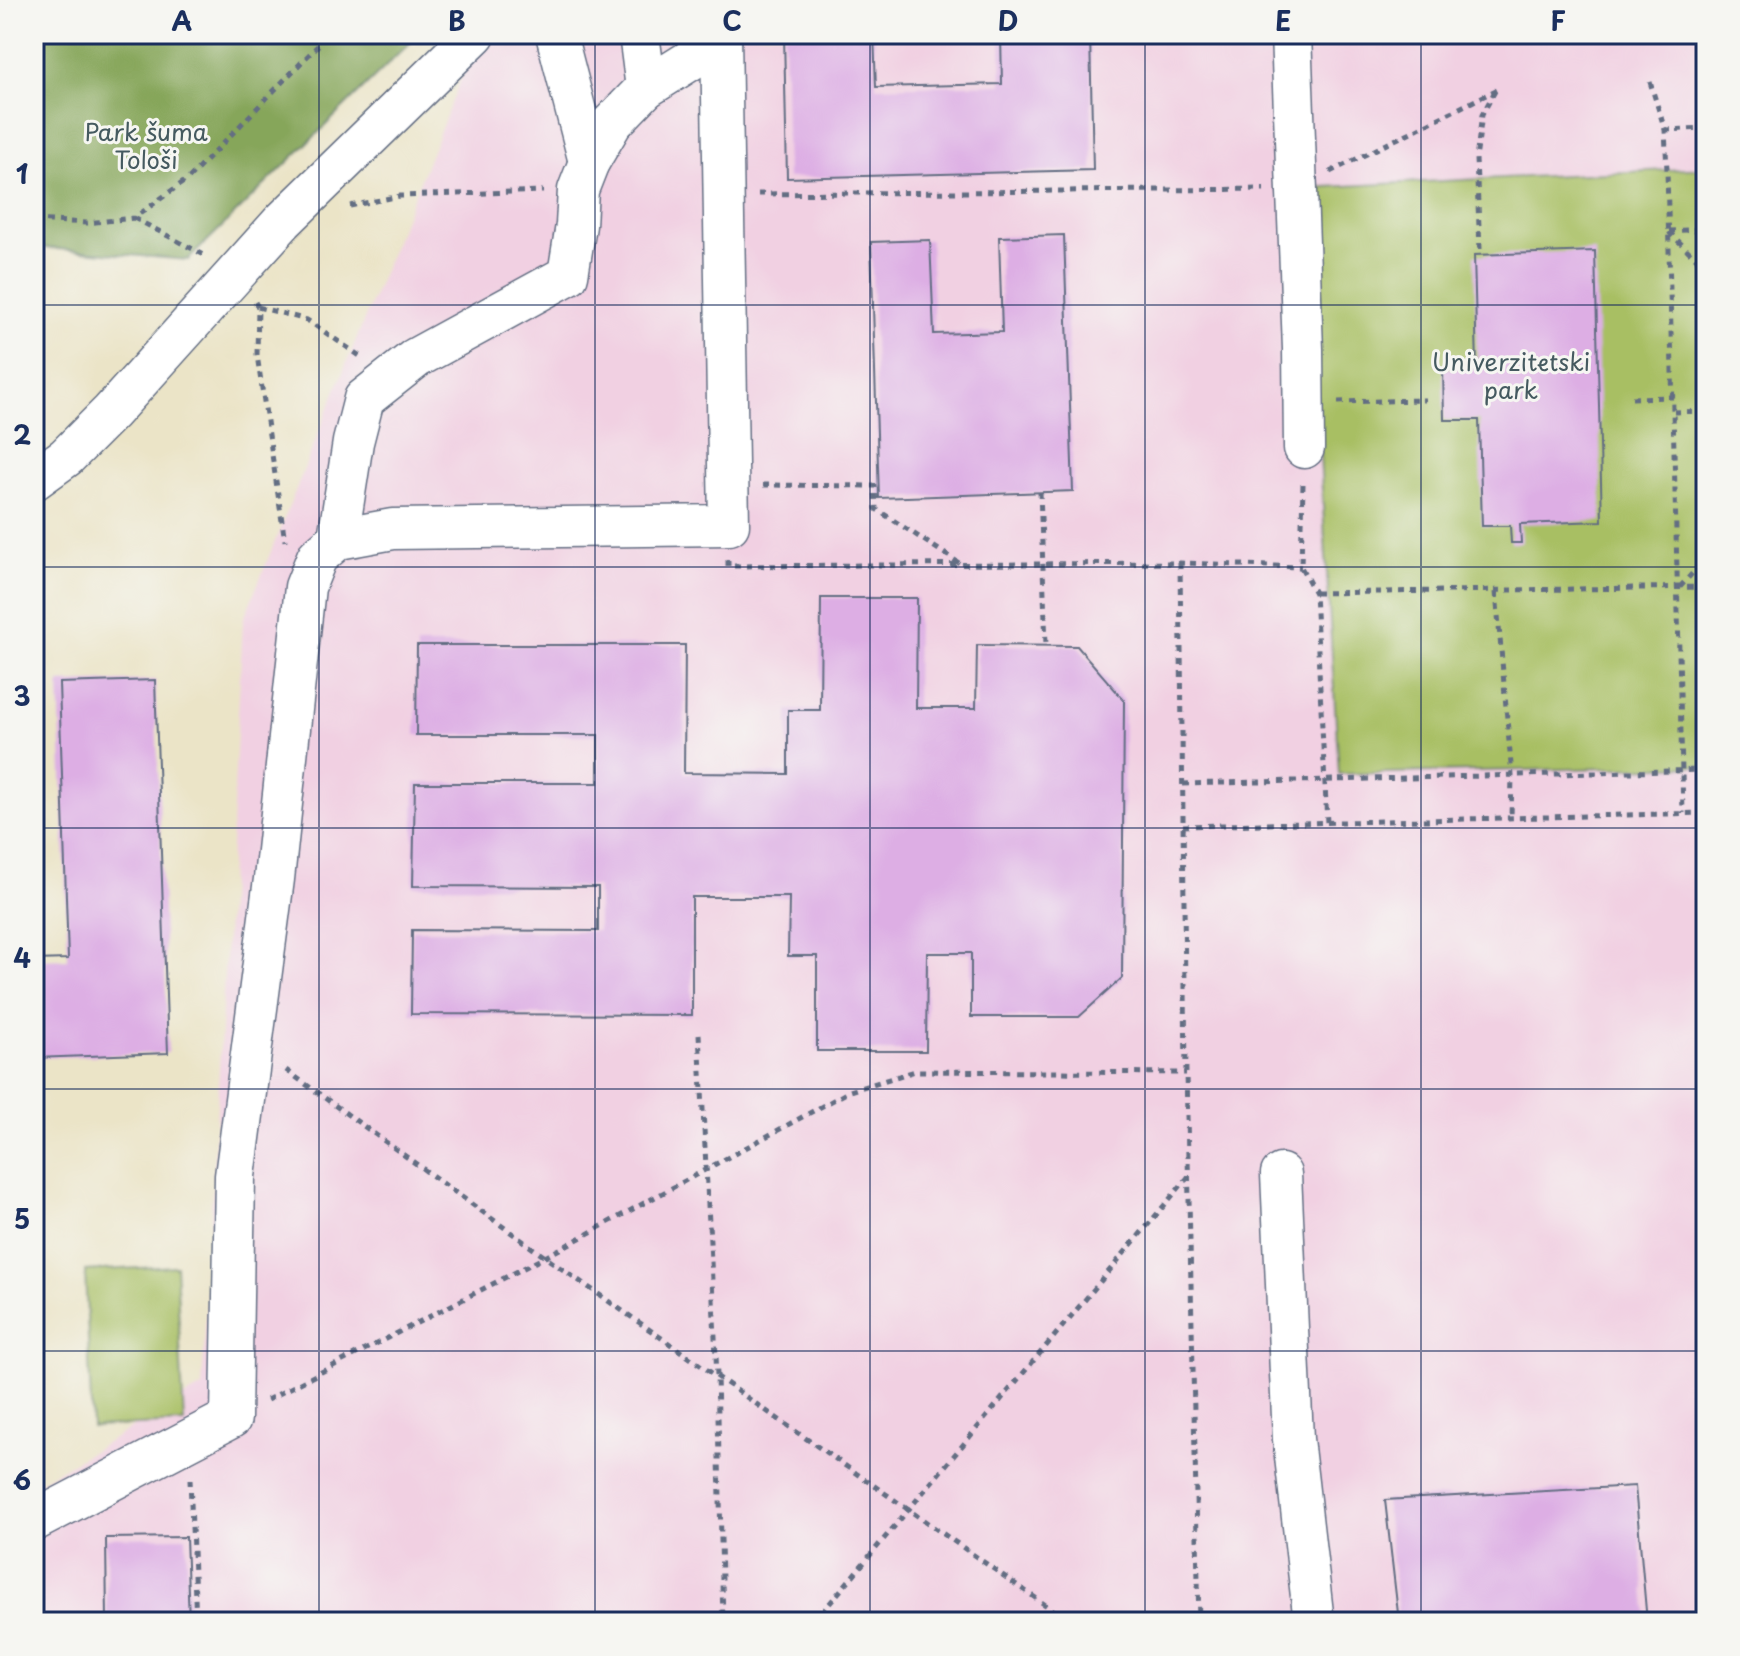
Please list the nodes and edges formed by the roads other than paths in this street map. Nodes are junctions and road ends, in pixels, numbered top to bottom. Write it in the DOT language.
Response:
graph roads {
  1 [pos="475,34"];
  2 [pos="556,34"];
  3 [pos="639,34"];
  4 [pos="1291,34"];
  5 [pos="721,38"];
  6 [pos="646,88"];
  7 [pos="584,176"];
  8 [pos="1304,448"];
  9 [pos="34,480"];
  10 [pos="338,539"];
  11 [pos="1281,1174"];
  12 [pos="34,1521"];
  13 [pos="1314,1622"];
  1 -- 9 [label="lane"];
  2 -- 7 [label="lane"];
  3 -- 6 [label="lane"];
  4 -- 8 [label="lane"];
  5 -- 6 [label="lane"];
  5 -- 10 [label="lane"];
  6 -- 7 [label="lane"];
  7 -- 10 [label="lane"];
  10 -- 12 [label="lane"];
  11 -- 13 [label="lane"];
}
